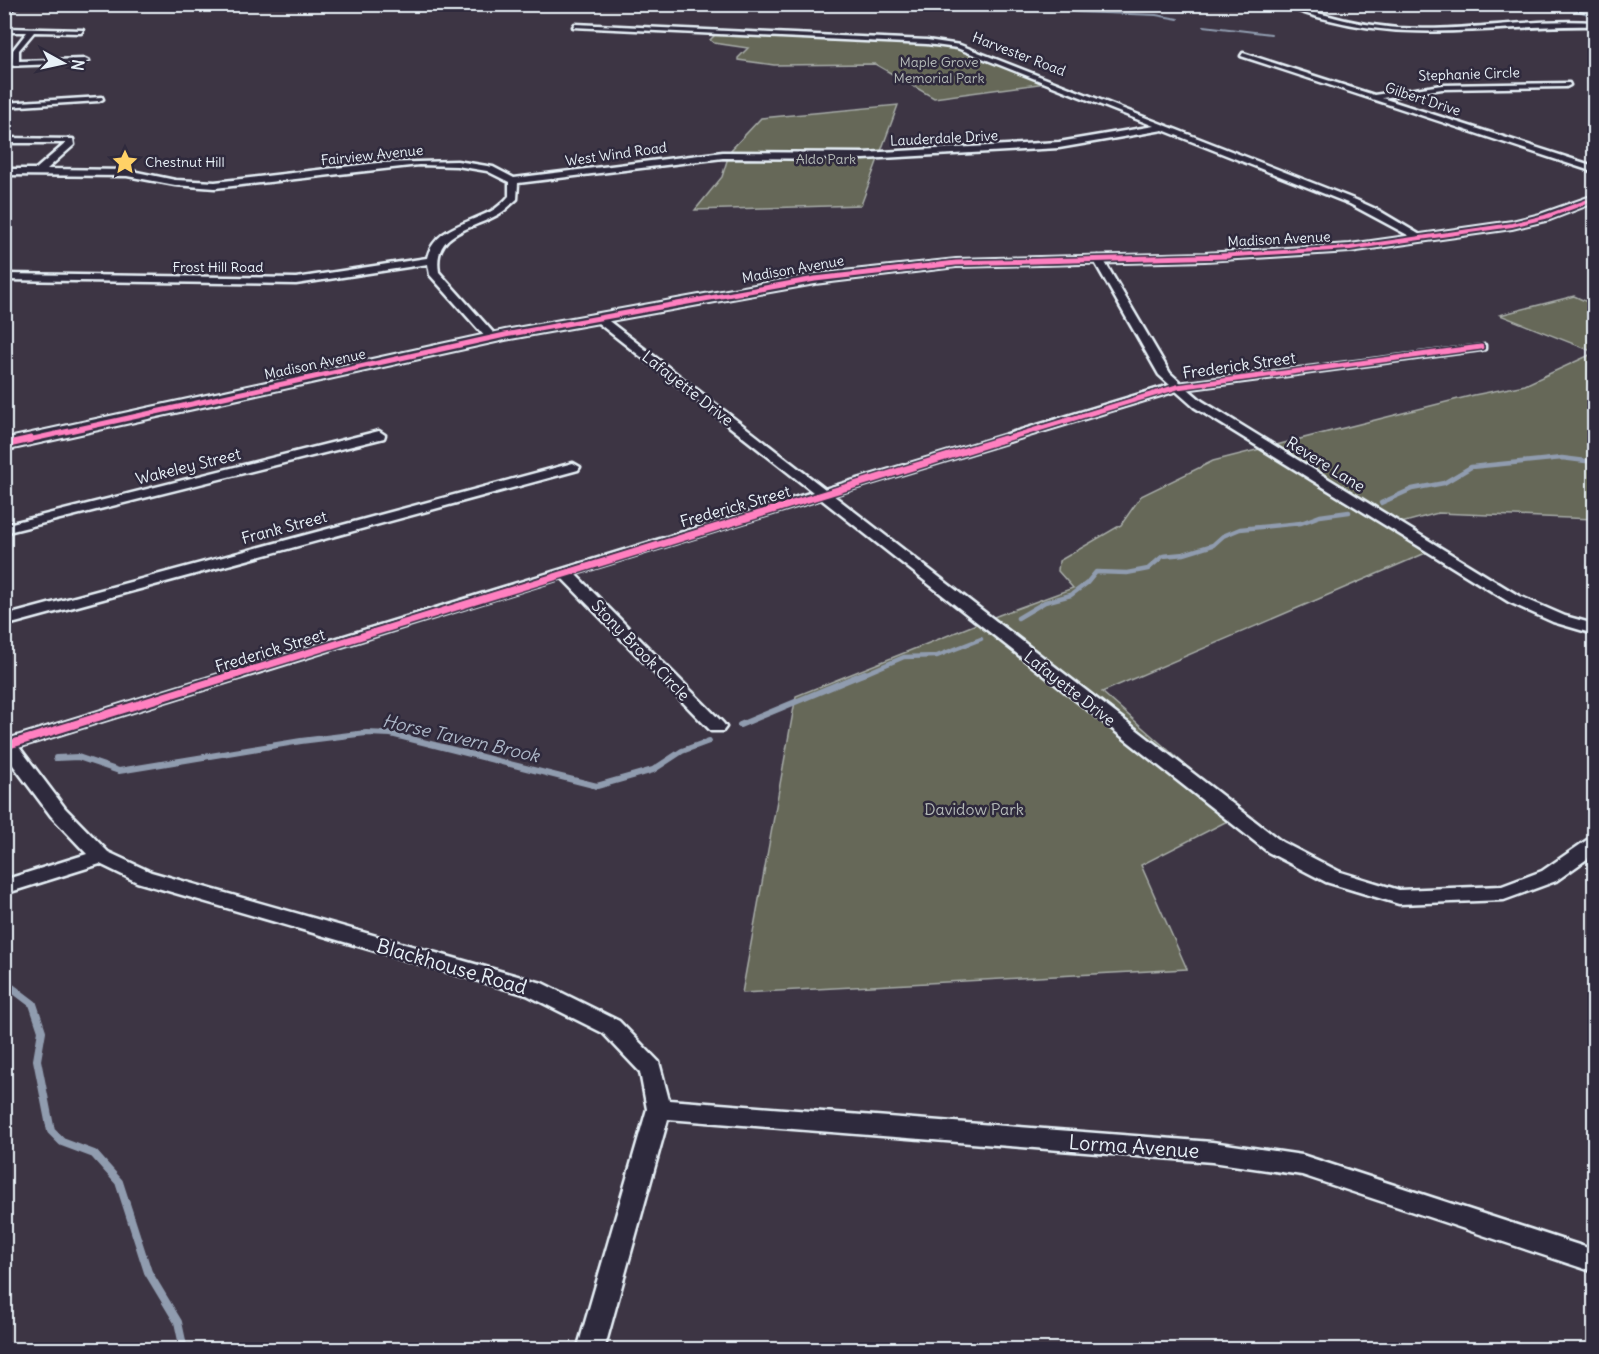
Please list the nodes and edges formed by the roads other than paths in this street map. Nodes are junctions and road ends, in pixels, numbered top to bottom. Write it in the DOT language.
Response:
graph roads {
  1 [pos="19,4"];
  2 [pos="1285,4"];
  3 [pos="4,11"];
  4 [pos="1594,24"];
  5 [pos="574,26"];
  6 [pos="4,30"];
  7 [pos="32,30"];
  8 [pos="81,30"];
  9 [pos="1244,55"];
  10 [pos="85,61"];
  11 [pos="4,64"];
  12 [pos="15,64"];
  13 [pos="1566,85"];
  14 [pos="1374,97"];
  15 [pos="99,99"];
  16 [pos="4,105"];
  17 [pos="1165,127"];
  18 [pos="4,140"];
  19 [pos="723,155"];
  20 [pos="1594,169"];
  21 [pos="4,172"];
  22 [pos="38,172"];
  23 [pos="513,181"];
  24 [pos="1594,199"];
  25 [pos="1422,239"];
  26 [pos="1098,259"];
  27 [pos="430,261"];
  28 [pos="4,277"];
  29 [pos="597,317"];
  30 [pos="492,338"];
  31 [pos="1481,347"];
  32 [pos="1177,387"];
  33 [pos="379,435"];
  34 [pos="4,445"];
  35 [pos="573,467"];
  36 [pos="826,494"];
  37 [pos="4,529"];
  38 [pos="565,573"];
  39 [pos="4,621"];
  40 [pos="1594,629"];
  41 [pos="717,727"];
  42 [pos="6,742"];
  43 [pos="1594,845"];
  44 [pos="100,857"];
  45 [pos="4,887"];
  46 [pos="659,1109"];
  47 [pos="1594,1261"];
  48 [pos="590,1350"];
  1 -- 3 [label="street"];
  2 -- 4 [label="street"];
  5 -- 17 [label="street, Harvester Road"];
  6 -- 7 [label="street"];
  7 -- 8 [label="street"];
  7 -- 12 [label="street"];
  9 -- 14 [label="street, Gilbert Drive"];
  10 -- 12 [label="street"];
  11 -- 12 [label="street"];
  13 -- 14 [label="street, Stephanie Circle"];
  14 -- 20 [label="street, Gilbert Drive"];
  15 -- 16 [label="street"];
  17 -- 19 [label="street, Lauderdale Drive"];
  17 -- 25 [label="street, Harvester Road"];
  18 -- 22 [label="street"];
  19 -- 23 [label="street, West Wind Road"];
  21 -- 22 [label="street, Fairview Avenue"];
  22 -- 23 [label="street, Fairview Avenue"];
  23 -- 27 [label="street"];
  24 -- 25 [label="street, Madison Avenue"];
  25 -- 26 [label="street, Madison Avenue"];
  26 -- 29 [label="street, Madison Avenue"];
  26 -- 32 [label="street, Revere Lane"];
  27 -- 28 [label="street, Frost Hill Road"];
  27 -- 30 [label="street"];
  29 -- 30 [label="street, Madison Avenue"];
  29 -- 36 [label="street, Lafayette Drive"];
  30 -- 34 [label="street, Madison Avenue"];
  31 -- 32 [label="street, Frederick Street"];
  32 -- 36 [label="street, Frederick Street"];
  32 -- 40 [label="street, Revere Lane"];
  33 -- 37 [label="street, Wakeley Street"];
  35 -- 39 [label="street, Frank Street"];
  36 -- 38 [label="street, Frederick Street"];
  36 -- 43 [label="street, Lafayette Drive"];
  38 -- 41 [label="street, Stony Brook Circle"];
  38 -- 42 [label="street, Frederick Street"];
  42 -- 44 [label="street, Blackhouse Road"];
  44 -- 45 [label="street"];
  44 -- 46 [label="street, Blackhouse Road"];
  46 -- 47 [label="street, Lorma Avenue"];
  46 -- 48 [label="street, Blackhouse Road"];
}
